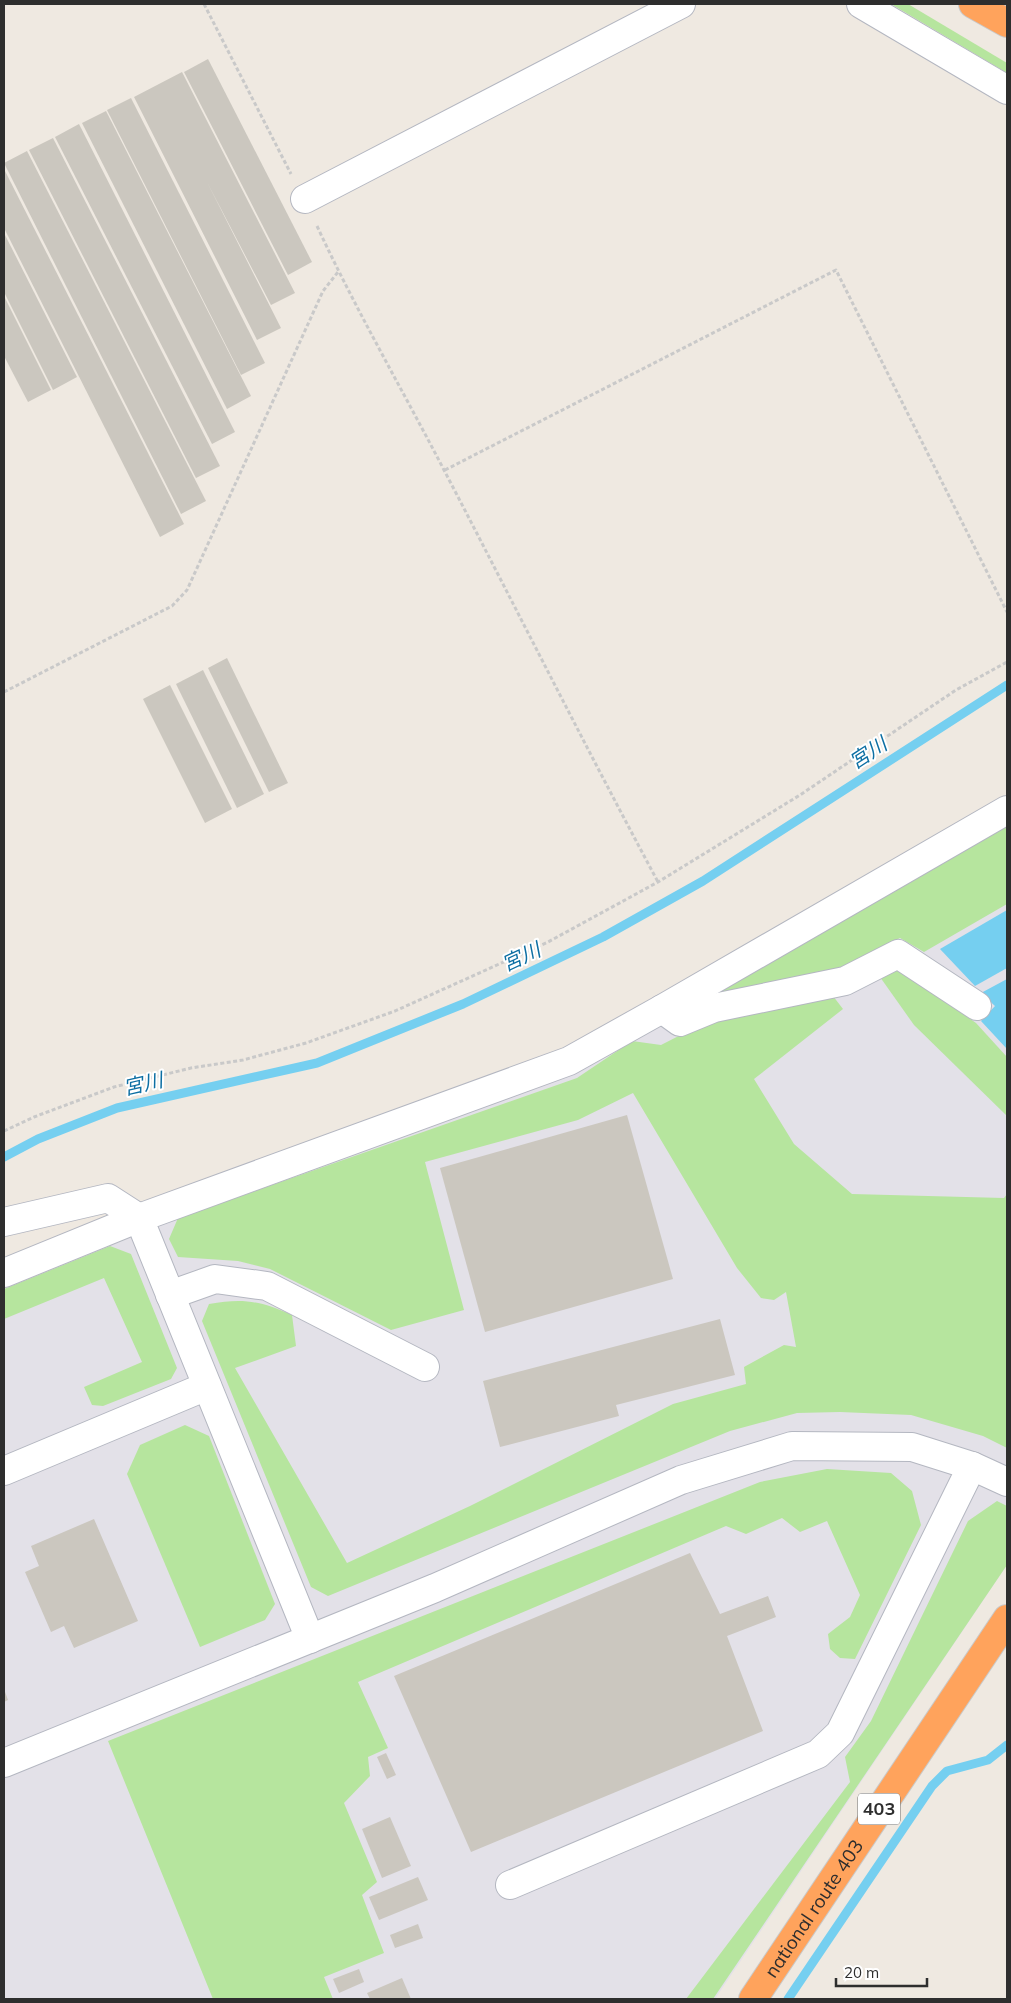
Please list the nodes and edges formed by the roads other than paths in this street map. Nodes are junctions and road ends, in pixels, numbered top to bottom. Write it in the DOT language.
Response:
graph roads {
  1 [pos="681,4"];
  2 [pos="861,4"];
  3 [pos="973,4"];
  4 [pos="1007,23"];
  5 [pos="1007,90"];
  6 [pos="305,199"];
  7 [pos="1007,810"];
  8 [pos="977,1006"];
  9 [pos="662,1009"];
  10 [pos="139,1218"];
  11 [pos="4,1222"];
  12 [pos="4,1273"];
  13 [pos="170,1295"];
  14 [pos="425,1367"];
  15 [pos="207,1386"];
  16 [pos="972,1466"];
  17 [pos="4,1471"];
  18 [pos="1007,1482"];
  19 [pos="1007,1619"];
  20 [pos="310,1640"];
  21 [pos="4,1763"];
  22 [pos="510,1885"];
  23 [pos="753,1999"];
  1 -- 6 [label="street"];
  2 -- 5 [label="street"];
  3 -- 4 [label="highway"];
  7 -- 9 [label="street"];
  8 -- 9 [label="street"];
  9 -- 10 [label="street"];
  10 -- 11 [label="street"];
  10 -- 12 [label="street"];
  10 -- 13 [label="street"];
  13 -- 14 [label="street"];
  13 -- 15 [label="street"];
  15 -- 17 [label="street"];
  15 -- 20 [label="street"];
  16 -- 18 [label="street"];
  16 -- 20 [label="street"];
  16 -- 22 [label="street"];
  19 -- 23 [label="highway, national route 403 / 403"];
  20 -- 21 [label="street"];
}
